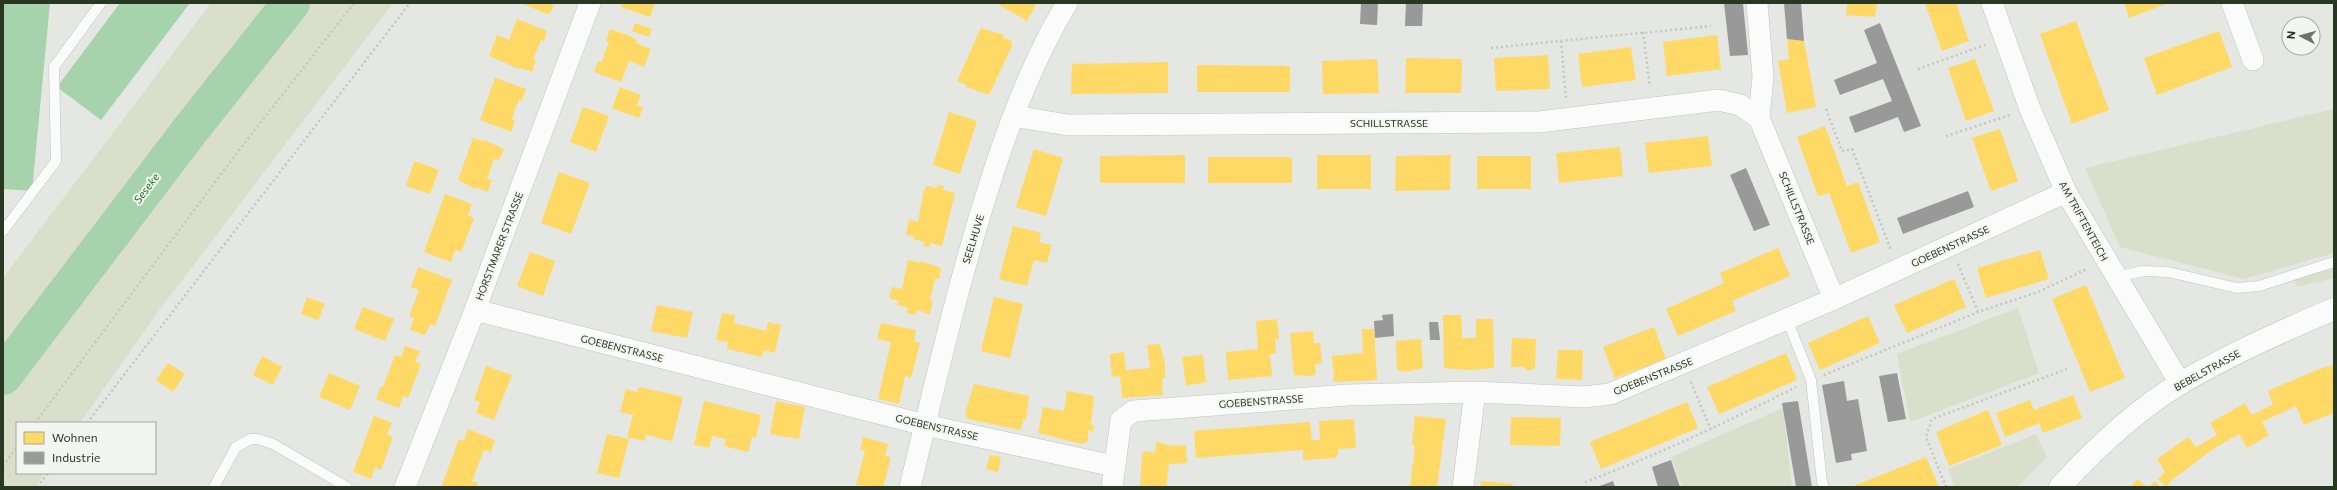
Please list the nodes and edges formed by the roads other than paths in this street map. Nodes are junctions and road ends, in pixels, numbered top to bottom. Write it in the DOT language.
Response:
graph roads {
  1 [pos="101,3"];
  2 [pos="590,3"];
  3 [pos="1067,3"];
  4 [pos="1757,3"];
  5 [pos="2232,3"];
  6 [pos="1999,5"];
  7 [pos="2253,60"];
  8 [pos="1013,116"];
  9 [pos="1759,118"];
  10 [pos="2066,192"];
  11 [pos="3,231"];
  12 [pos="2334,262"];
  13 [pos="2111,269"];
  14 [pos="1834,299"];
  15 [pos="2334,309"];
  16 [pos="475,310"];
  17 [pos="1787,319"];
  18 [pos="2180,383"];
  19 [pos="1475,392"];
  20 [pos="925,425"];
  21 [pos="1114,466"];
  22 [pos="214,487"];
  23 [pos="347,487"];
  24 [pos="405,487"];
  25 [pos="910,487"];
  26 [pos="1112,487"];
  27 [pos="1463,487"];
  28 [pos="1824,487"];
  29 [pos="2060,487"];
  1 -- 11 [label="lane"];
  2 -- 16 [label="street, HORSTMARER STRASSE"];
  3 -- 8 [label="street, SEELHUVE"];
  4 -- 9 [label="street, SCHILLSTRASSE"];
  5 -- 7 [label="street"];
  6 -- 10 [label="street, AM TRIFTENTEICH"];
  8 -- 9 [label="street, SCHILLSTRASSE"];
  8 -- 20 [label="street, SEELHUVE"];
  9 -- 14 [label="street, SCHILLSTRASSE"];
  10 -- 13 [label="street, AM TRIFTENTEICH"];
  10 -- 14 [label="street, GOEBENSTRASSE"];
  12 -- 13 [label="lane"];
  13 -- 18 [label="street, AM TRIFTENTEICH"];
  14 -- 17 [label="street, GOEBENSTRASSE"];
  15 -- 18 [label="main road, BEBELSTRASSE"];
  16 -- 20 [label="street, GOEBENSTRASSE"];
  16 -- 24 [label="street, HORSTMARER STRASSE"];
  17 -- 19 [label="street, GOEBENSTRASSE"];
  17 -- 28 [label="lane"];
  18 -- 29 [label="main road, BEBELSTRASSE"];
  19 -- 21 [label="street, GOEBENSTRASSE"];
  19 -- 27 [label="street"];
  20 -- 21 [label="street, GOEBENSTRASSE"];
  20 -- 25 [label="street, SEELHUVE"];
  21 -- 26 [label="street"];
  22 -- 23 [label="lane"];
}
